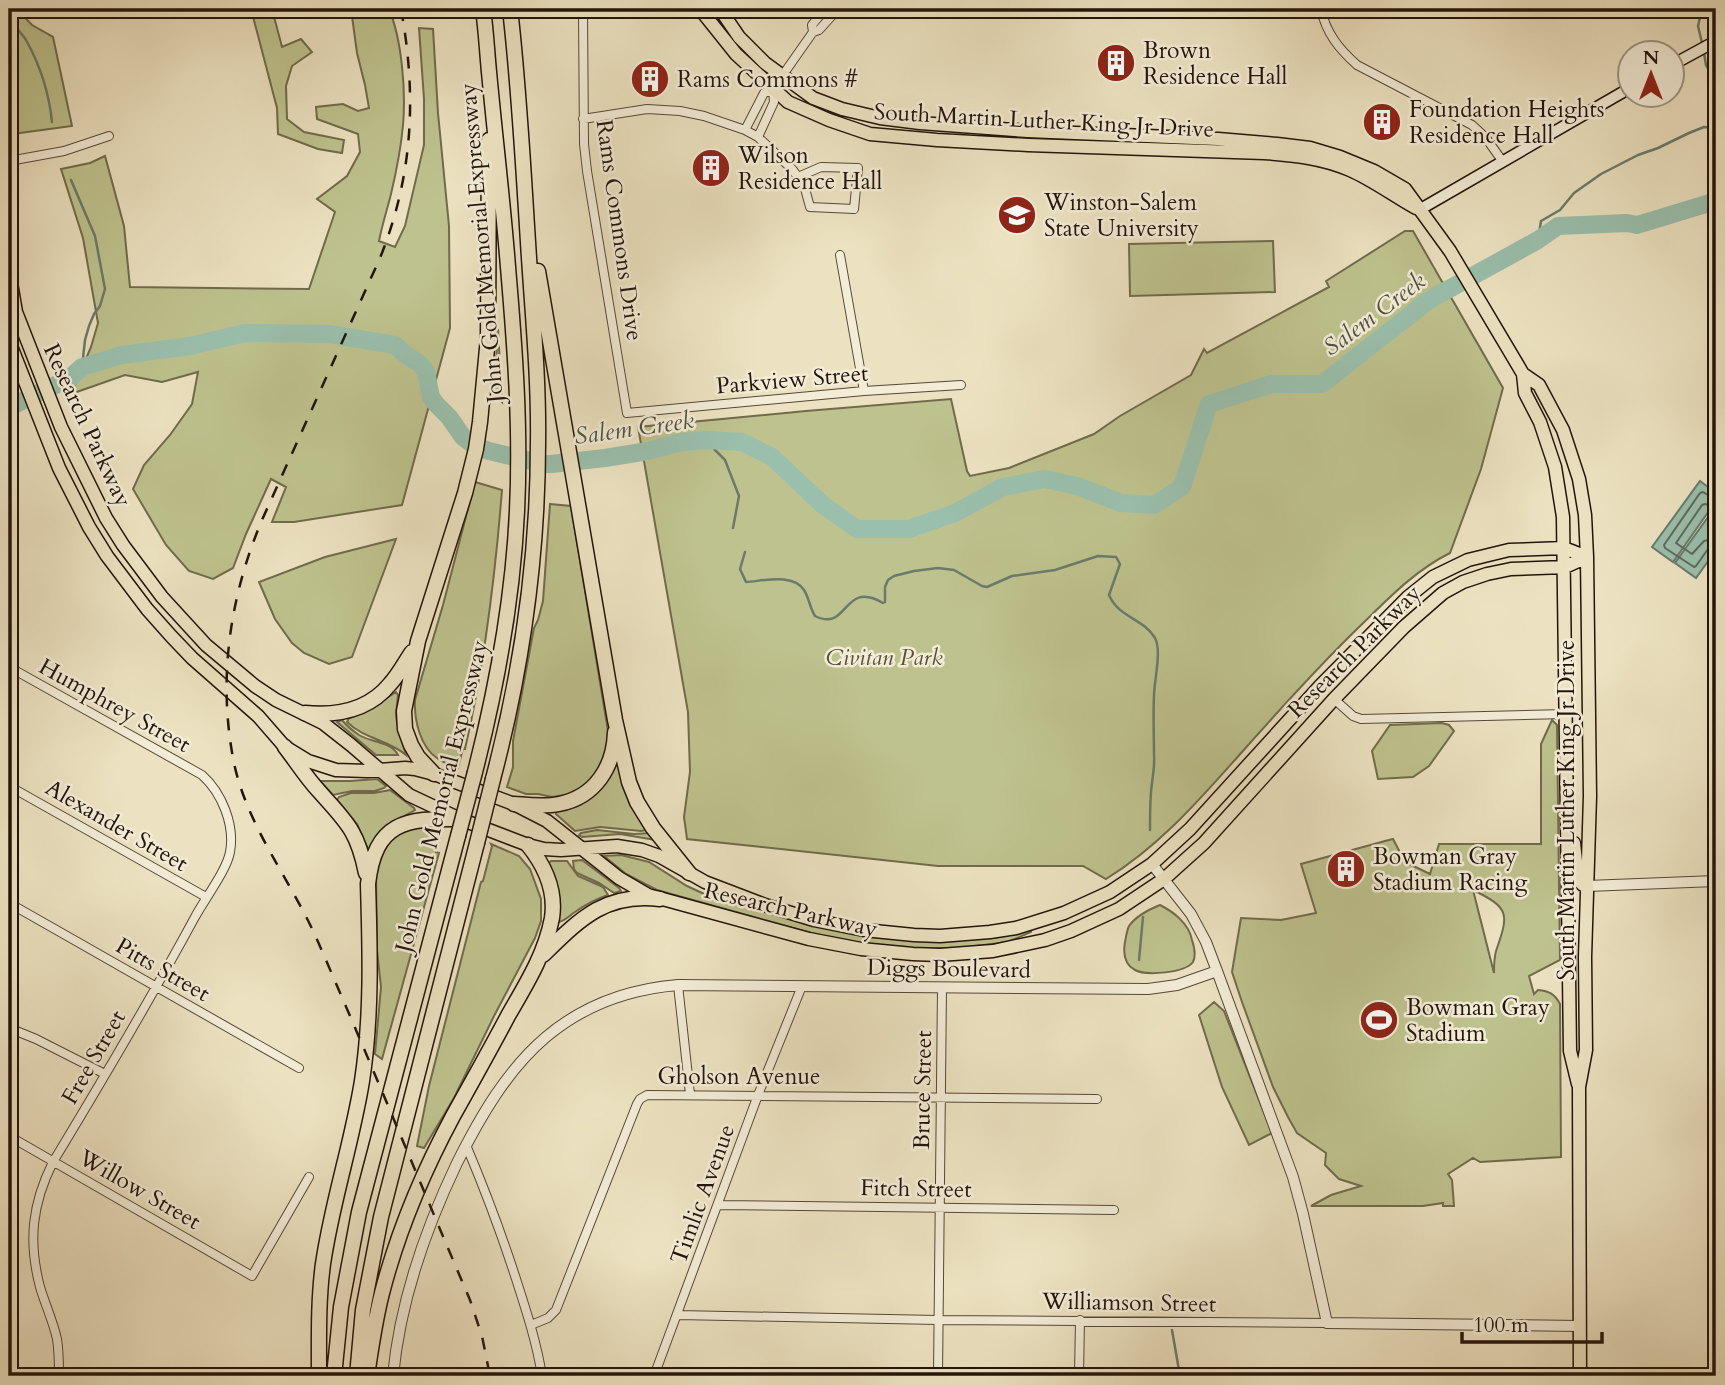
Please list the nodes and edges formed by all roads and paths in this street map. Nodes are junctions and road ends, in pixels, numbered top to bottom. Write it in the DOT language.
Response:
graph roads {
  1 [pos="483,9"];
  2 [pos="510,9"];
  3 [pos="583,9"];
  4 [pos="700,9"];
  5 [pos="720,9"];
  6 [pos="825,9"];
  7 [pos="838,9"];
  8 [pos="1321,9"];
  9 [pos="813,32"];
  10 [pos="1716,41"];
  11 [pos="1686,58"];
  12 [pos="489,72"];
  13 [pos="782,77"];
  14 [pos="774,89"];
  15 [pos="1616,96"];
  16 [pos="583,119"];
  17 [pos="745,130"];
  18 [pos="109,136"];
  19 [pos="758,136"];
  20 [pos="9,161"];
  21 [pos="1503,162"];
  22 [pos="798,177"];
  23 [pos="524,182"];
  24 [pos="1419,210"];
  25 [pos="840,255"];
  26 [pos="9,271"];
  27 [pos="9,291"];
  28 [pos="16,312"];
  29 [pos="9,341"];
  30 [pos="1523,374"];
  31 [pos="961,384"];
  32 [pos="864,391"];
  33 [pos="627,413"];
  34 [pos="1564,548"];
  35 [pos="1587,557"];
  36 [pos="1565,568"];
  37 [pos="418,641"];
  38 [pos="9,667"];
  39 [pos="1334,699"];
  40 [pos="305,713"];
  41 [pos="1566,714"];
  42 [pos="615,720"];
  43 [pos="285,747"];
  44 [pos="379,770"];
  45 [pos="434,774"];
  46 [pos="202,775"];
  47 [pos="9,786"];
  48 [pos="514,804"];
  49 [pos="1567,804"];
  50 [pos="460,820"];
  51 [pos="528,845"];
  52 [pos="582,848"];
  53 [pos="1152,864"];
  54 [pos="689,873"];
  55 [pos="1164,879"];
  56 [pos="1716,881"];
  57 [pos="368,884"];
  58 [pos="1587,886"];
  59 [pos="206,897"];
  60 [pos="660,899"];
  61 [pos="9,903"];
  62 [pos="542,956"];
  63 [pos="1217,971"];
  64 [pos="678,985"];
  65 [pos="802,986"];
  66 [pos="942,987"];
  67 [pos="156,988"];
  68 [pos="9,1028"];
  69 [pos="299,1068"];
  70 [pos="105,1074"];
  71 [pos="1579,1087"];
  72 [pos="690,1094"];
  73 [pos="758,1095"];
  74 [pos="941,1097"];
  75 [pos="1097,1099"];
  76 [pos="9,1136"];
  77 [pos="466,1145"];
  78 [pos="53,1162"];
  79 [pos="309,1177"];
  80 [pos="718,1205"];
  81 [pos="940,1208"];
  82 [pos="1114,1210"];
  83 [pos="678,1315"];
  84 [pos="938,1320"];
  85 [pos="1080,1320"];
  86 [pos="1327,1323"];
  87 [pos="531,1325"];
  88 [pos="1580,1326"];
  89 [pos="59,1376"];
  90 [pos="319,1376"];
  91 [pos="334,1376"];
  92 [pos="357,1376"];
  93 [pos="367,1376"];
  94 [pos="393,1376"];
  95 [pos="542,1376"];
  96 [pos="654,1376"];
  97 [pos="938,1376"];
  98 [pos="1079,1376"];
  99 [pos="1580,1376"];
  1 -- 12 [label="highway, John Gold Memorial Expressway"];
  2 -- 23 [label="highway, John Gold Memorial Expressway"];
  3 -- 16 [label="street, Rams Commons Drive"];
  4 -- 14 [label="main road, South Martin Luther King Jr Drive"];
  5 -- 13 [label="main road, South Martin Luther King Jr Drive"];
  6 -- 9 [label="street"];
  7 -- 9 [label="street"];
  8 -- 21 [label="street"];
  9 -- 13 [label="street"];
  10 -- 11 [label="main road"];
  12 -- 37 [label="highway"];
  12 -- 91 [label="highway, John Gold Memorial Expressway, bridge"];
  13 -- 14 [label="street"];
  13 -- 24 [label="main road, South Martin Luther King Jr Drive"];
  14 -- 17 [label="street"];
  14 -- 19 [label="street"];
  14 -- 24 [label="main road, South Martin Luther King Jr Drive"];
  15 -- 21 [label="main road"];
  16 -- 17 [label="street"];
  16 -- 33 [label="street, Rams Commons Drive"];
  17 -- 19 [label="street"];
  18 -- 20 [label="street"];
  19 -- 22 [label="street"];
  21 -- 24 [label="main road"];
  22 -- 22 [label="street"];
  23 -- 42 [label="highway"];
  23 -- 92 [label="highway, John Gold Memorial Expressway, bridge"];
  24 -- 30 [label="main road, South Martin Luther King Jr Drive"];
  25 -- 32 [label="street"];
  26 -- 28 [label="main road, Research Parkway"];
  27 -- 28 [label="main road"];
  28 -- 40 [label="main road, Research Parkway"];
  29 -- 43 [label="main road, Research Parkway"];
  30 -- 34 [label="main road, South Martin Luther King Jr Drive"];
  30 -- 35 [label="main road, South Martin Luther King Jr Drive"];
  31 -- 32 [label="street, Parkview Street"];
  32 -- 33 [label="street, Parkview Street"];
  34 -- 35 [label="main road, Research Parkway"];
  34 -- 36 [label="main road, South Martin Luther King Jr Drive"];
  34 -- 53 [label="main road, Research Parkway"];
  35 -- 36 [label="main road, Research Parkway"];
  35 -- 58 [label="main road, South Martin Luther King Jr Drive"];
  36 -- 39 [label="main road, Research Parkway"];
  36 -- 41 [label="main road, South Martin Luther King Jr Drive"];
  37 -- 40 [label="highway"];
  37 -- 45 [label="highway"];
  38 -- 46 [label="street, Humphrey Street"];
  39 -- 41 [label="street"];
  39 -- 55 [label="main road, Research Parkway"];
  40 -- 44 [label="main road, Research Parkway"];
  41 -- 49 [label="main road, South Martin Luther King Jr Drive"];
  42 -- 48 [label="highway"];
  42 -- 54 [label="highway"];
  43 -- 44 [label="main road, Research Parkway"];
  43 -- 57 [label="highway"];
  44 -- 45 [label="main road, Research Parkway"];
  44 -- 50 [label="main road, Research Parkway"];
  45 -- 48 [label="main road, Research Parkway"];
  46 -- 59 [label="street, Free Street"];
  47 -- 59 [label="street, Alexander Street"];
  48 -- 52 [label="main road, Research Parkway"];
  49 -- 58 [label="main road"];
  49 -- 71 [label="main road, South Martin Luther King Jr Drive"];
  50 -- 51 [label="main road, Research Parkway"];
  50 -- 57 [label="highway"];
  51 -- 52 [label="main road, Research Parkway"];
  51 -- 62 [label="highway"];
  52 -- 54 [label="main road, Research Parkway"];
  52 -- 60 [label="main road, Research Parkway"];
  53 -- 54 [label="main road, Research Parkway"];
  53 -- 55 [label="street"];
  55 -- 60 [label="main road, Research Parkway"];
  55 -- 63 [label="street"];
  56 -- 58 [label="street"];
  57 -- 90 [label="highway"];
  58 -- 71 [label="main road, South Martin Luther King Jr Drive"];
  59 -- 67 [label="street, Free Street"];
  60 -- 62 [label="highway"];
  61 -- 67 [label="street, Pitts Street"];
  62 -- 93 [label="highway"];
  63 -- 66 [label="street, Diggs Boulevard"];
  63 -- 86 [label="street"];
  64 -- 65 [label="street, Diggs Boulevard"];
  64 -- 72 [label="street"];
  64 -- 77 [label="street, Diggs Boulevard"];
  65 -- 66 [label="street, Diggs Boulevard"];
  65 -- 73 [label="street, Timlic Avenue"];
  66 -- 74 [label="street, Bruce Street"];
  67 -- 69 [label="street, Pitts Street"];
  67 -- 70 [label="street, Free Street"];
  68 -- 70 [label="street"];
  70 -- 78 [label="street, Free Street"];
  71 -- 88 [label="main road"];
  72 -- 73 [label="street, Gholson Avenue"];
  72 -- 87 [label="street, Gholson Avenue"];
  73 -- 74 [label="street, Gholson Avenue"];
  73 -- 80 [label="street, Timlic Avenue"];
  74 -- 75 [label="street, Gholson Avenue"];
  74 -- 81 [label="street, Bruce Street"];
  76 -- 78 [label="street, Willow Street"];
  77 -- 87 [label="street"];
  77 -- 94 [label="street, Diggs Boulevard"];
  78 -- 79 [label="street, Willow Street"];
  78 -- 89 [label="street, Free Street"];
  80 -- 81 [label="street, Fitch Street"];
  80 -- 83 [label="street, Timlic Avenue"];
  81 -- 82 [label="street, Fitch Street"];
  81 -- 84 [label="street, Bruce Street"];
  83 -- 84 [label="street, Williamson Street"];
  83 -- 96 [label="street, Timlic Avenue"];
  84 -- 85 [label="street, Williamson Street"];
  84 -- 97 [label="street, Bruce Street"];
  85 -- 86 [label="street, Williamson Street"];
  85 -- 98 [label="street"];
  86 -- 88 [label="street, Williamson Street"];
  87 -- 95 [label="street"];
  88 -- 99 [label="main road"];
}
